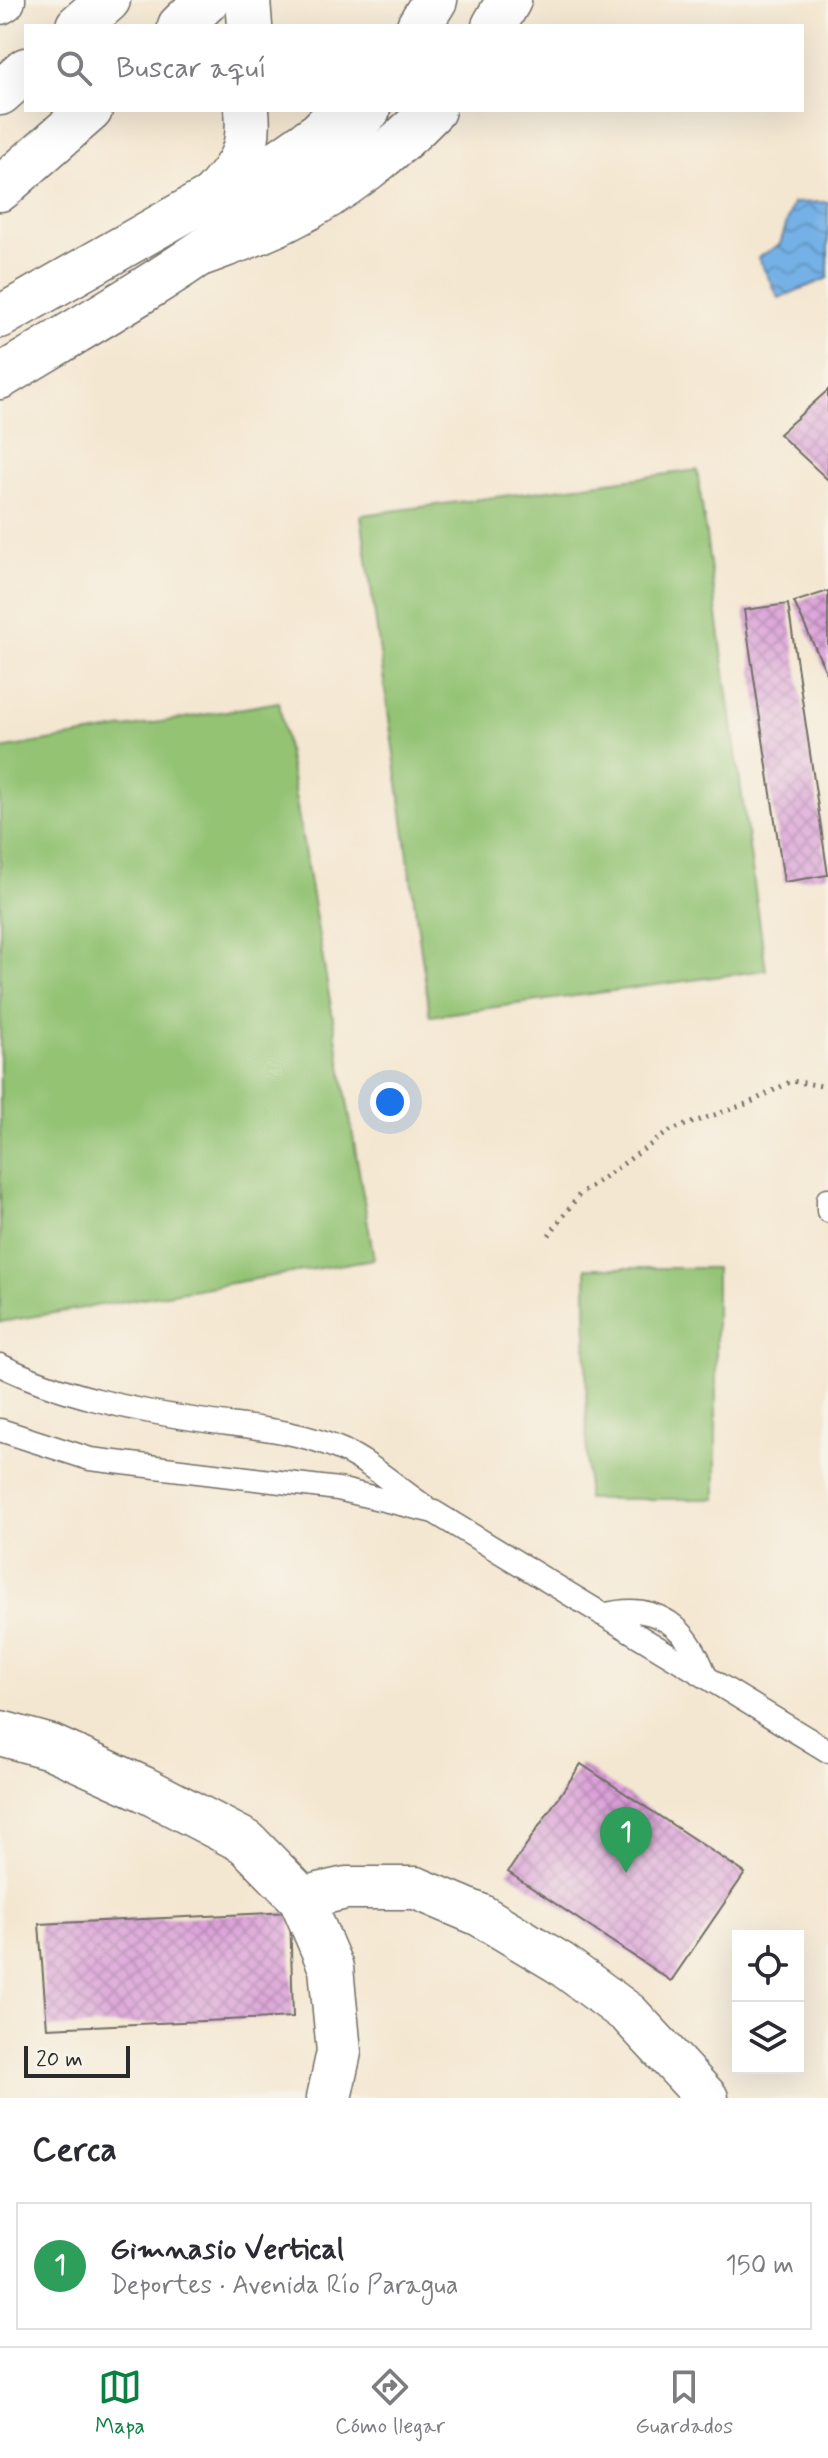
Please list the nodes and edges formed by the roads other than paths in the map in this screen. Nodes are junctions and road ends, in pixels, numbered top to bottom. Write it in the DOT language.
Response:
graph roads {
  1 [pos="108,0"];
  2 [pos="207,0"];
  3 [pos="248,0"];
  4 [pos="435,0"];
  5 [pos="509,0"];
  6 [pos="80,24"];
  7 [pos="182,24"];
  8 [pos="250,24"];
  9 [pos="420,24"];
  10 [pos="495,24"];
  11 [pos="24,72"];
  12 [pos="0,93"];
  13 [pos="88,112"];
  14 [pos="247,112"];
  15 [pos="339,112"];
  16 [pos="366,112"];
  17 [pos="431,112"];
  18 [pos="0,189"];
  19 [pos="214,195"];
  20 [pos="203,253"];
  21 [pos="0,317"];
  22 [pos="0,377"];
  23 [pos="828,1199"];
  24 [pos="828,1211"];
  25 [pos="0,1365"];
  26 [pos="0,1430"];
  27 [pos="434,1512"];
  28 [pos="0,1733"];
  29 [pos="828,1751"];
  30 [pos="301,1898"];
  31 [pos="329,2098"];
  32 [pos="707,2098"];
  1 -- 6 [label="main road"];
  2 -- 7 [label="main road"];
  3 -- 8 [label="main road"];
  4 -- 9 [label="main road"];
  5 -- 10 [label="main road"];
  11 -- 12 [label="main road"];
  13 -- 18 [label="main road"];
  14 -- 19 [label="main road"];
  15 -- 19 [label="street"];
  16 -- 20 [label="main road"];
  17 -- 20 [label="main road"];
  19 -- 21 [label="street"];
  20 -- 22 [label="main road"];
  23 -- 24 [label="lane"];
  25 -- 27 [label="lane"];
  26 -- 27 [label="lane"];
  27 -- 29 [label="lane"];
  28 -- 30 [label="main road"];
  30 -- 31 [label="main road"];
  30 -- 32 [label="street"];
}
